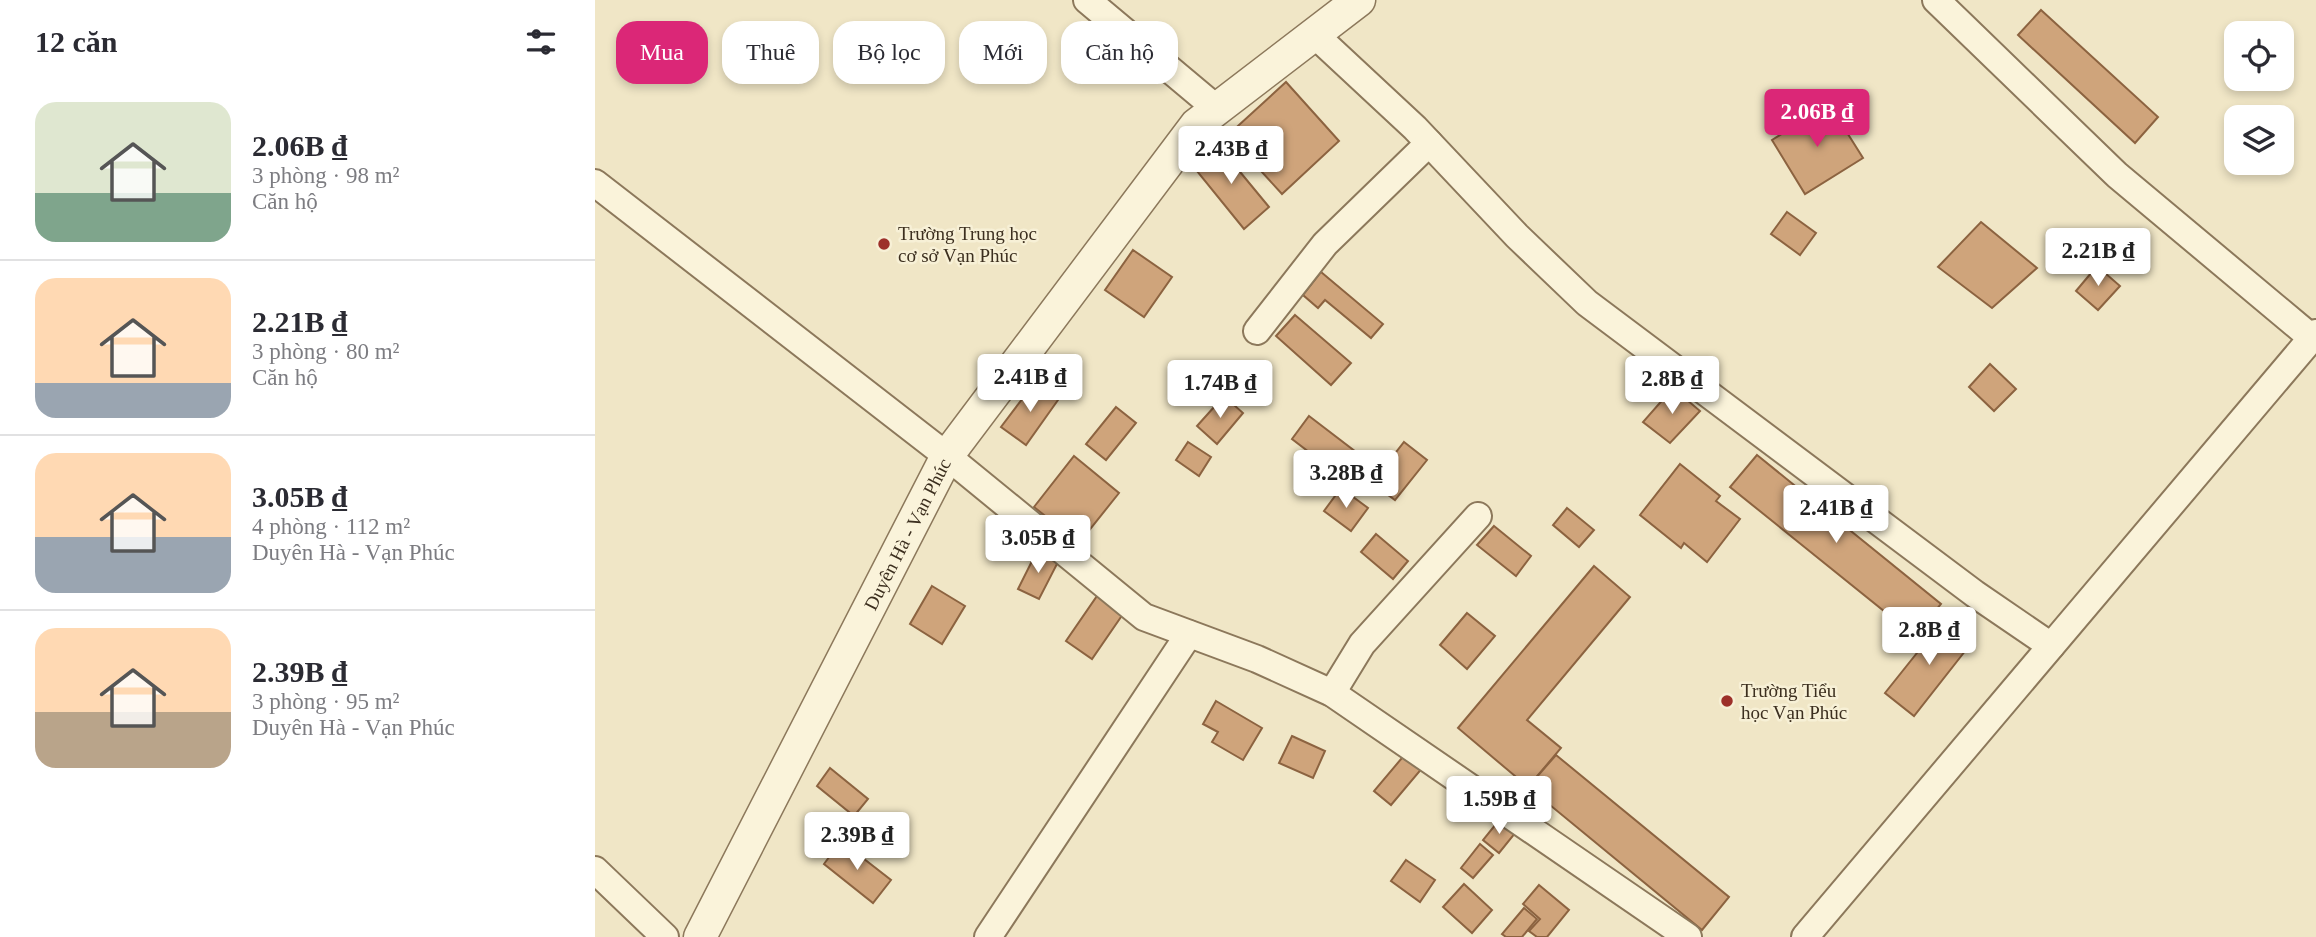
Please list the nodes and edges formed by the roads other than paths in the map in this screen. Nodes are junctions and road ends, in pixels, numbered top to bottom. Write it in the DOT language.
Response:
graph roads {
  1 [pos="1087,0"];
  2 [pos="1359,0"];
  3 [pos="1936,0"];
  4 [pos="1314,34"];
  5 [pos="1217,109"];
  6 [pos="1429,142"];
  7 [pos="595,183"];
  8 [pos="1257,331"];
  9 [pos="2314,335"];
  10 [pos="947,456"];
  11 [pos="1478,516"];
  12 [pos="1189,634"];
  13 [pos="2051,646"];
  14 [pos="1332,693"];
  15 [pos="595,870"];
  16 [pos="665,937"];
  17 [pos="700,937"];
  18 [pos="988,937"];
  19 [pos="1688,937"];
  20 [pos="1805,937"];
  1 -- 5 [label="street"];
  2 -- 4 [label="street, Duyên Hà - Vạn Phúc"];
  3 -- 9 [label="street"];
  4 -- 5 [label="street, Duyên Hà - Vạn Phúc"];
  4 -- 6 [label="street"];
  5 -- 10 [label="street, Duyên Hà - Vạn Phúc"];
  6 -- 8 [label="street"];
  6 -- 13 [label="street"];
  7 -- 10 [label="street"];
  9 -- 13 [label="street"];
  10 -- 12 [label="street"];
  10 -- 17 [label="street, Duyên Hà - Vạn Phúc"];
  11 -- 14 [label="street"];
  12 -- 14 [label="street"];
  12 -- 18 [label="street"];
  13 -- 20 [label="street"];
  14 -- 19 [label="street"];
  15 -- 16 [label="street"];
}
